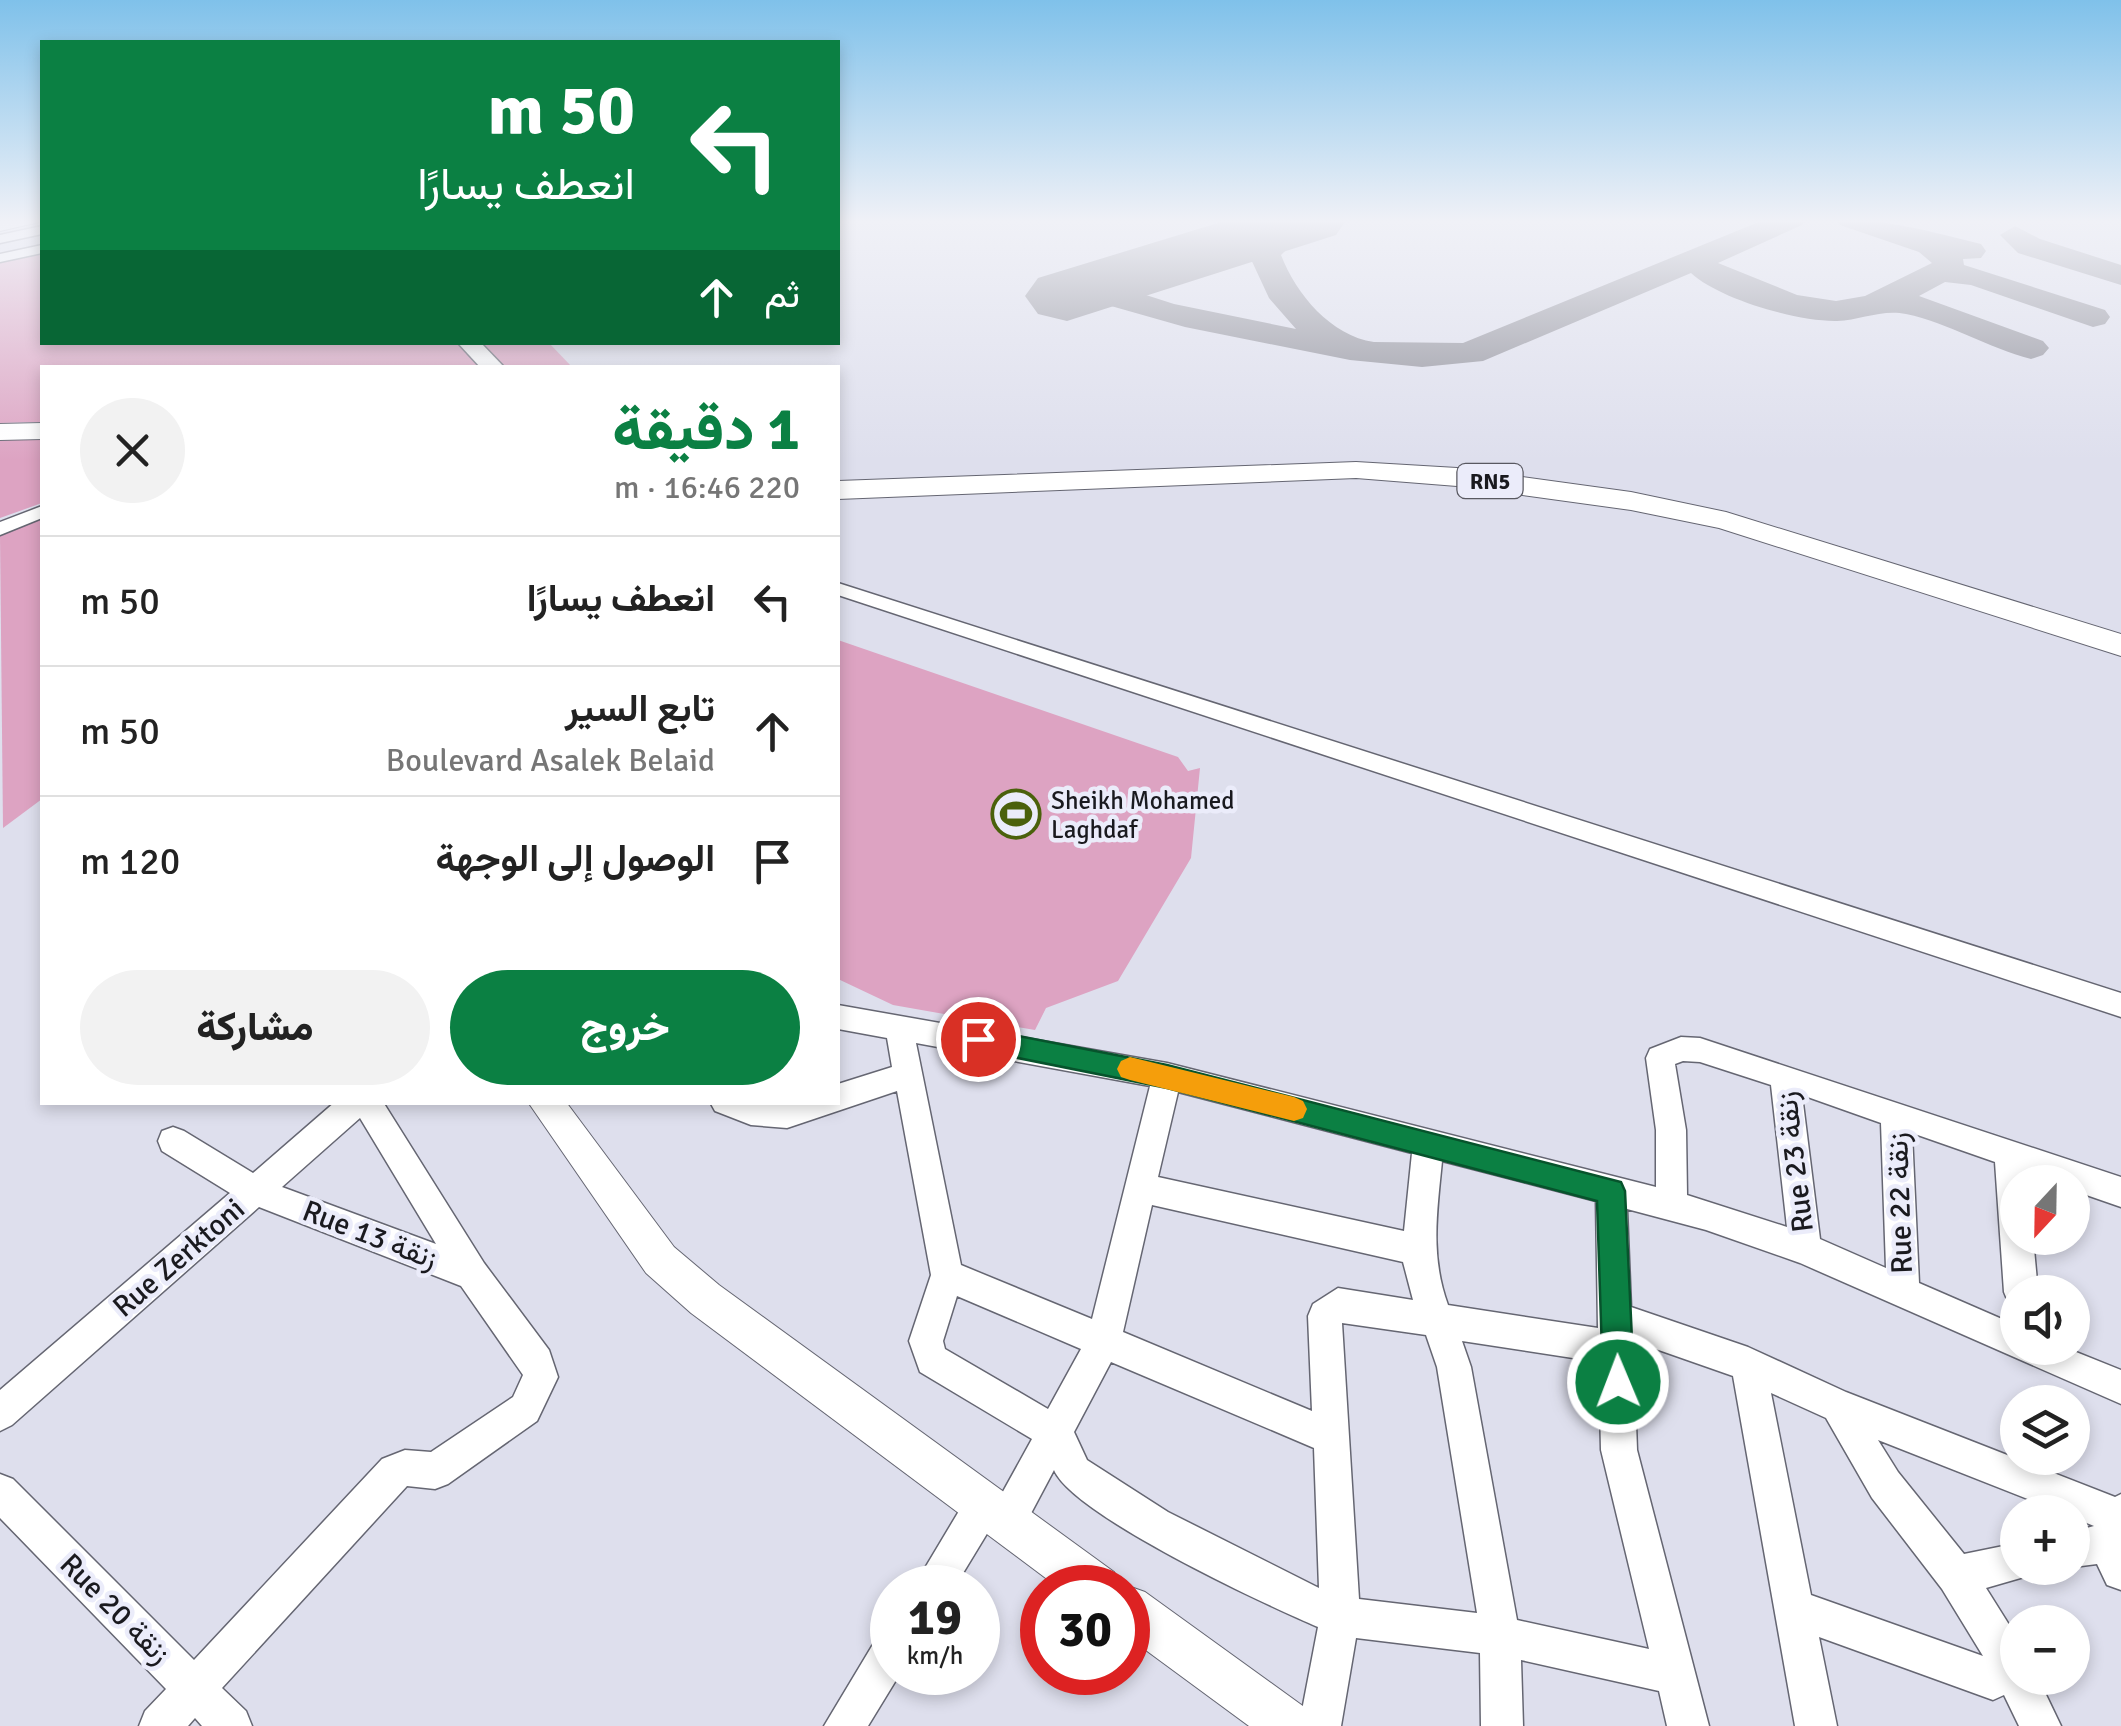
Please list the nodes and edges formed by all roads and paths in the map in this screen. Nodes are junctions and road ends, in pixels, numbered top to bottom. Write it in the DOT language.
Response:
graph roads {
  1 [pos="470,345"];
  2 [pos="491,365"];
  3 [pos="40,431"];
  4 [pos="0,432"];
  5 [pos="840,480"];
  6 [pos="840,490"];
  7 [pos="40,513"];
  8 [pos="0,529"];
  9 [pos="840,590"];
  10 [pos="2121,634"];
  11 [pos="2121,645"];
  12 [pos="2121,1006"];
  13 [pos="840,1017"];
  14 [pos="900,1026"];
  15 [pos="906,1075"];
  16 [pos="1167,1076"];
  17 [pos="1785,1076"];
  18 [pos="840,1096"];
  19 [pos="354,1105"];
  20 [pos="368,1105"];
  21 [pos="546,1105"];
  22 [pos="730,1105"];
  23 [pos="819,1105"];
  24 [pos="1896,1113"];
  25 [pos="173,1141"];
  26 [pos="1428,1144"];
  27 [pos="2010,1157"];
  28 [pos="1139,1188"];
  29 [pos="1611,1191"];
  30 [pos="255,1192"];
  31 [pos="2121,1192"];
  32 [pos="1672,1206"];
  33 [pos="1804,1248"];
  34 [pos="1418,1250"];
  35 [pos="472,1274"];
  36 [pos="946,1275"];
  37 [pos="2020,1275"];
  38 [pos="1903,1292"];
  39 [pos="1436,1319"];
  40 [pos="1618,1334"];
  41 [pos="2000,1336"];
  42 [pos="1104,1342"];
  43 [pos="1748,1364"];
  44 [pos="2067,1365"];
  45 [pos="2121,1387"];
  46 [pos="1838,1406"];
  47 [pos="0,1413"];
  48 [pos="1058,1434"];
  49 [pos="1333,1438"];
  50 [pos="0,1492"];
  51 [pos="995,1513"];
  52 [pos="2107,1539"];
  53 [pos="951,1565"];
  54 [pos="1066,1565"];
  55 [pos="2000,1566"];
  56 [pos="1956,1575"];
  57 [pos="1796,1608"];
  58 [pos="1340,1616"];
  59 [pos="1150,1624"];
  60 [pos="1500,1636"];
  61 [pos="2000,1646"];
  62 [pos="1678,1675"];
  63 [pos="2000,1675"];
  64 [pos="870,1686"];
  65 [pos="194,1688"];
  66 [pos="2026,1695"];
  67 [pos="160,1726"];
  68 [pos="230,1726"];
  69 [pos="845,1726"];
  70 [pos="1290,1726"];
  71 [pos="1320,1726"];
  72 [pos="1502,1726"];
  73 [pos="1688,1726"];
  74 [pos="1816,1726"];
  75 [pos="2040,1726"];
  1 -- 2 [label="main road"];
  3 -- 4 [label="main road"];
  5 -- 10 [label="main road, RN5"];
  6 -- 11 [label="main road, RN5"];
  7 -- 8 [label="street"];
  9 -- 12 [label="street"];
  13 -- 14 [label="street"];
  14 -- 15 [label="street"];
  14 -- 16 [label="street"];
  15 -- 18 [label="street"];
  15 -- 36 [label="street"];
  16 -- 26 [label="street"];
  16 -- 28 [label="street"];
  17 -- 24 [label="street"];
  17 -- 32 [label="street"];
  17 -- 33 [label="street, Rue 23 زنقة"];
  19 -- 30 [label="street, Rue Zerktoni"];
  20 -- 35 [label="street"];
  21 -- 51 [label="street"];
  22 -- 23 [label="street"];
  24 -- 27 [label="street"];
  24 -- 38 [label="street, Rue 22 زنقة"];
  25 -- 30 [label="street, Rue 13 زنقة"];
  26 -- 29 [label="street"];
  26 -- 34 [label="street"];
  27 -- 31 [label="street"];
  27 -- 37 [label="street"];
  28 -- 34 [label="street"];
  28 -- 42 [label="street"];
  29 -- 32 [label="street"];
  29 -- 40 [label="street"];
  30 -- 35 [label="street, Rue 13 زنقة"];
  30 -- 47 [label="street, Rue Zerktoni"];
  32 -- 33 [label="street"];
  33 -- 38 [label="street"];
  34 -- 39 [label="street"];
  35 -- 65 [label="street"];
  36 -- 42 [label="street"];
  36 -- 48 [label="street"];
  38 -- 41 [label="street"];
  39 -- 40 [label="street"];
  39 -- 49 [label="street"];
  39 -- 60 [label="street"];
  40 -- 43 [label="street"];
  40 -- 62 [label="street"];
  42 -- 48 [label="street"];
  42 -- 49 [label="street"];
  43 -- 46 [label="street"];
  43 -- 57 [label="street"];
  44 -- 45 [label="street"];
  46 -- 52 [label="street"];
  46 -- 56 [label="street"];
  48 -- 51 [label="street"];
  48 -- 58 [label="street"];
  49 -- 58 [label="street"];
  50 -- 65 [label="street, Rue 20 زنقة"];
  51 -- 53 [label="street"];
  51 -- 54 [label="street"];
  55 -- 56 [label="street"];
  56 -- 61 [label="street"];
  57 -- 63 [label="street"];
  57 -- 74 [label="street"];
  58 -- 60 [label="street"];
  58 -- 71 [label="street"];
  59 -- 70 [label="street"];
  60 -- 62 [label="street"];
  60 -- 72 [label="street"];
  62 -- 73 [label="street"];
  64 -- 69 [label="street"];
  65 -- 67 [label="street"];
  65 -- 68 [label="street, Rue 20 زنقة"];
  66 -- 75 [label="street"];
}
